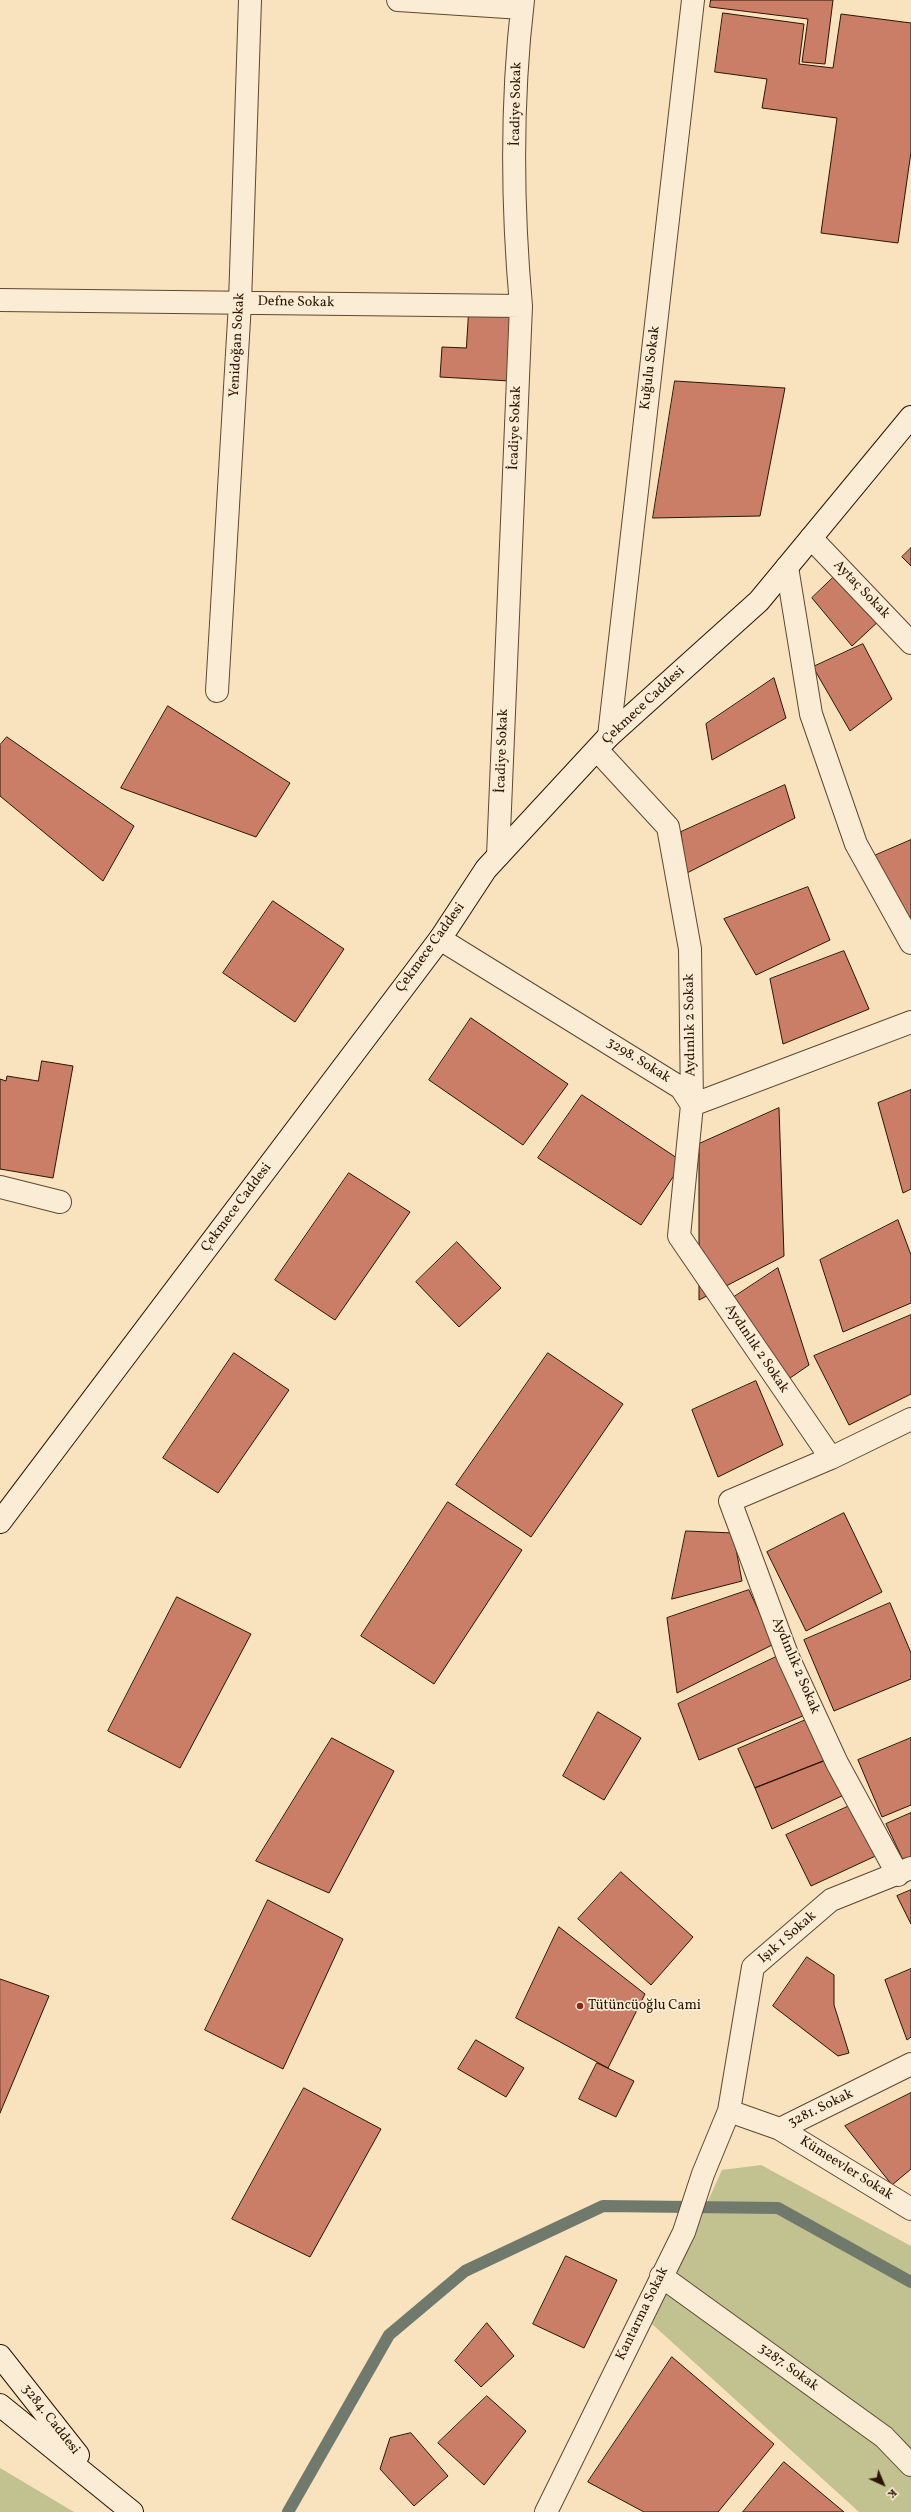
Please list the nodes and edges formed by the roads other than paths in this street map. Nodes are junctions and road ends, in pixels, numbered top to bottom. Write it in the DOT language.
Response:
graph roads {
  1 [pos="250,0"];
  2 [pos="398,0"];
  3 [pos="693,0"];
  4 [pos="523,4"];
  5 [pos="0,300"];
  6 [pos="240,302"];
  7 [pos="521,306"];
  8 [pos="911,417"];
  9 [pos="811,538"];
  10 [pos="787,567"];
  11 [pos="911,642"];
  12 [pos="217,690"];
  13 [pos="603,743"];
  14 [pos="498,856"];
  15 [pos="440,939"];
  16 [pos="911,943"];
  17 [pos="911,1022"];
  18 [pos="692,1105"];
  19 [pos="0,1187"];
  20 [pos="60,1202"];
  21 [pos="911,1419"];
  22 [pos="831,1458"];
  23 [pos="0,1522"];
  24 [pos="905,1872"];
  25 [pos="911,2064"];
  26 [pos="729,2111"];
  27 [pos="780,2129"];
  28 [pos="911,2209"];
  29 [pos="661,2276"];
  30 [pos="0,2356"];
  31 [pos="0,2405"];
  32 [pos="911,2465"];
  33 [pos="101,2485"];
  34 [pos="132,2512"];
  35 [pos="546,2512"];
  1 -- 6 [label="street, Yenidoğan Sokak"];
  2 -- 4 [label="street"];
  3 -- 13 [label="street, Kuğulu Sokak"];
  4 -- 7 [label="street, İcadiye Sokak"];
  5 -- 6 [label="street, Defne Sokak"];
  6 -- 7 [label="street, Defne Sokak"];
  6 -- 12 [label="street, Yenidoğan Sokak"];
  7 -- 14 [label="street, İcadiye Sokak"];
  8 -- 9 [label="street, Çekmece Caddesi"];
  9 -- 10 [label="street, Çekmece Caddesi"];
  9 -- 11 [label="street, Aytaç Sokak"];
  10 -- 13 [label="street, Çekmece Caddesi"];
  10 -- 16 [label="street"];
  13 -- 14 [label="street, Çekmece Caddesi"];
  13 -- 18 [label="street, Aydınlık 2 Sokak"];
  14 -- 15 [label="street, Çekmece Caddesi"];
  15 -- 18 [label="street, 3298. Sokak"];
  15 -- 23 [label="street, Çekmece Caddesi"];
  17 -- 18 [label="street"];
  18 -- 22 [label="street, Aydınlık 2 Sokak"];
  19 -- 20 [label="street"];
  21 -- 22 [label="street"];
  22 -- 24 [label="street, Aydınlık 2 Sokak"];
  24 -- 26 [label="street, Işık 1 Sokak"];
  25 -- 27 [label="street, 3281. Sokak"];
  26 -- 27 [label="street, 3281. Sokak"];
  26 -- 29 [label="street, Kantarma Sokak"];
  27 -- 28 [label="street, Kümeevler Sokak"];
  29 -- 32 [label="street, 3287. Sokak"];
  29 -- 35 [label="street, Kantarma Sokak"];
  30 -- 33 [label="street, 3284. Caddesi"];
  31 -- 33 [label="street, 3284. Caddesi"];
  33 -- 34 [label="street, 3284. Caddesi"];
}
